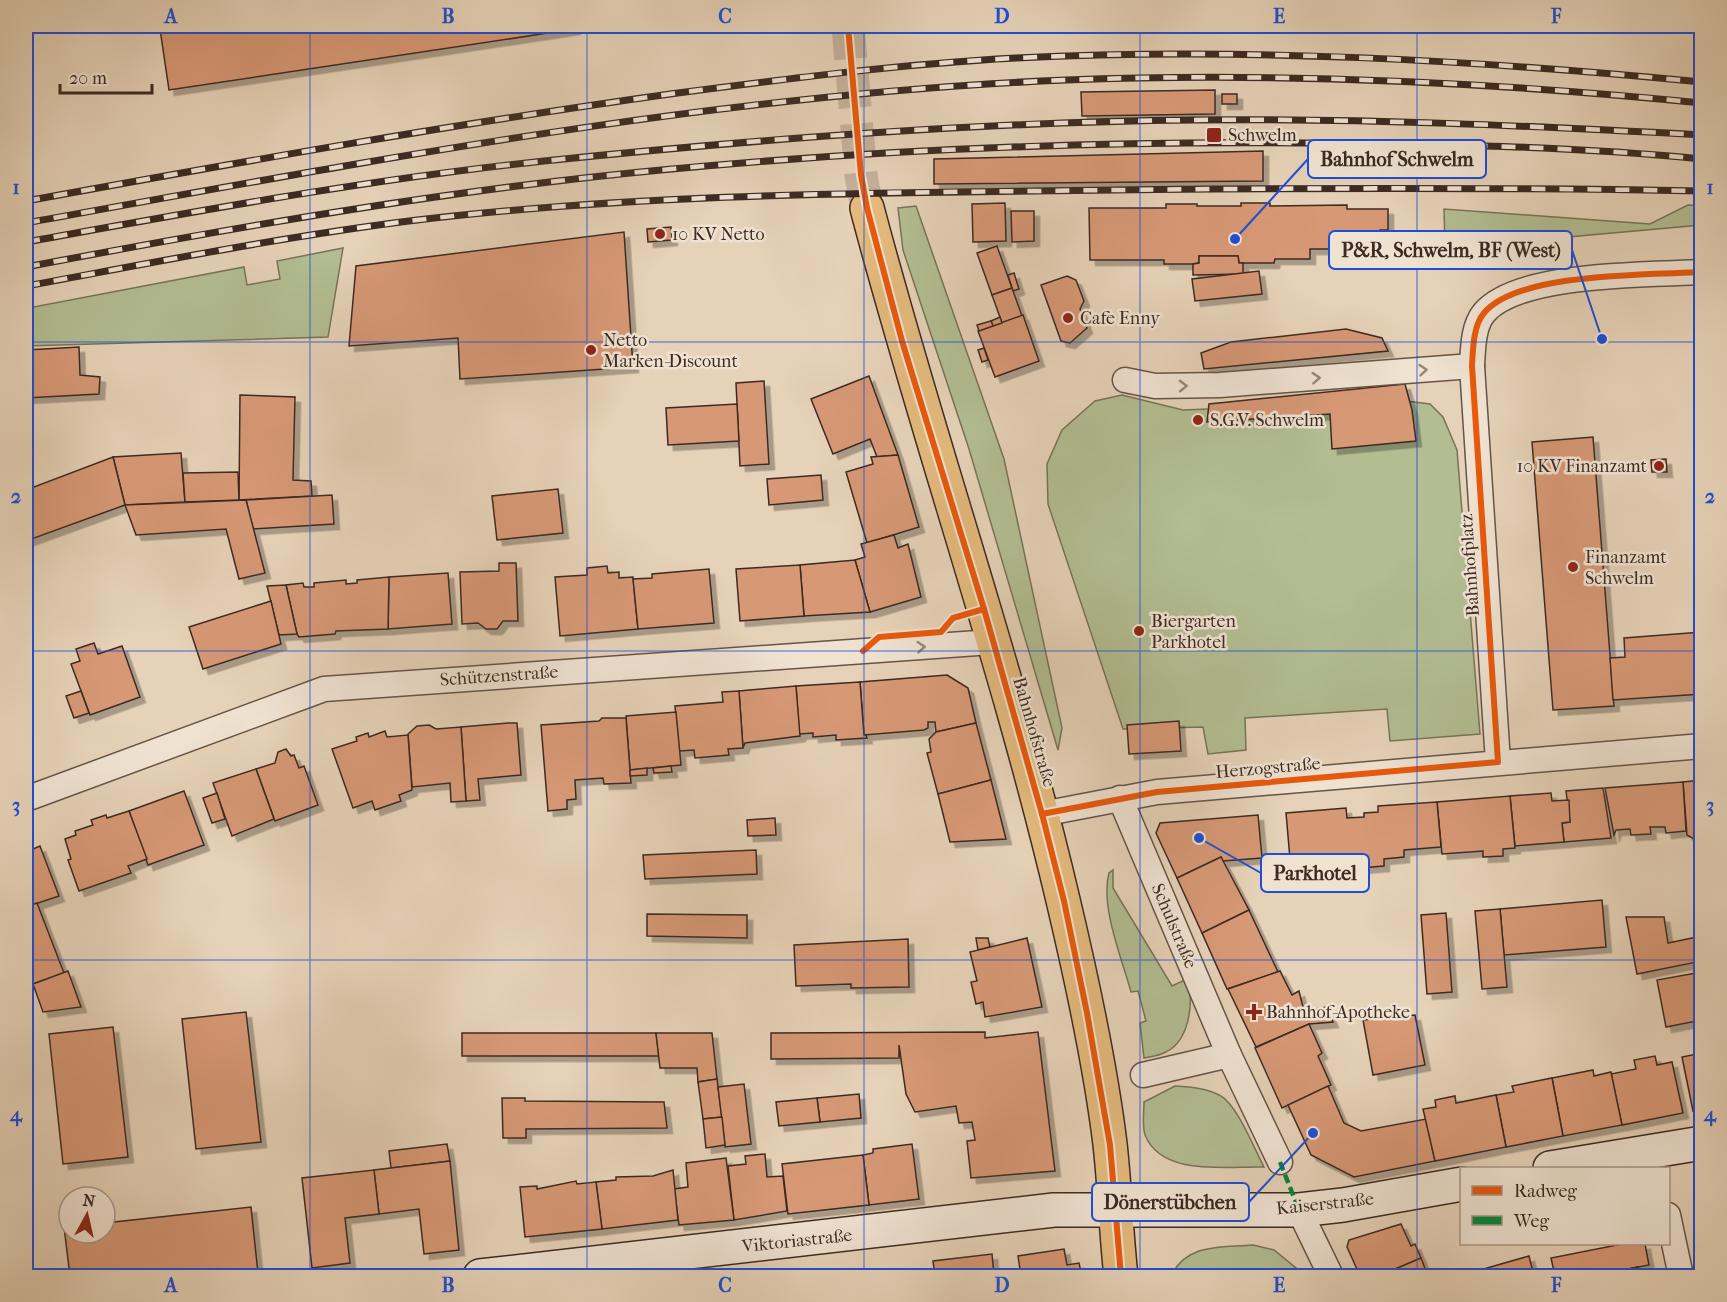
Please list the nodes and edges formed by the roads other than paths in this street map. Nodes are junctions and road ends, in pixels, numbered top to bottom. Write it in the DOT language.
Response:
graph roads {
  1 [pos="867,208"];
  2 [pos="1701,272"];
  3 [pos="1472,366"];
  4 [pos="1125,380"];
  5 [pos="992,642"];
  6 [pos="1701,746"];
  7 [pos="1498,762"];
  8 [pos="1120,798"];
  9 [pos="26,799"];
  10 [pos="1042,814"];
  11 [pos="1229,1054"];
  12 [pos="1143,1075"];
  13 [pos="1701,1143"];
  14 [pos="1658,1159"];
  15 [pos="1280,1162"];
  16 [pos="1562,1167"];
  17 [pos="1460,1184"];
  18 [pos="1114,1209"];
  19 [pos="1299,1210"];
  20 [pos="1670,1224"];
  21 [pos="480,1276"];
  22 [pos="1121,1276"];
  23 [pos="1330,1276"];
  24 [pos="1681,1276"];
  1 -- 5 [label="main road, Bahnhofstraße"];
  2 -- 3 [label="street, Bahnhofplatz"];
  4 -- 3 [label="street, one-way"];
  3 -- 7 [label="street, Bahnhofplatz"];
  9 -- 5 [label="street, Schützenstraße, one-way"];
  5 -- 10 [label="main road, Bahnhofstraße"];
  6 -- 7 [label="street, Herzogstraße"];
  7 -- 8 [label="street, Herzogstraße"];
  8 -- 10 [label="street, Herzogstraße"];
  8 -- 11 [label="street, Schulstraße"];
  10 -- 18 [label="main road, Bahnhofstraße"];
  11 -- 12 [label="street"];
  11 -- 15 [label="street, Schulstraße"];
  13 -- 14 [label="main road"];
  14 -- 16 [label="main road"];
  17 -- 19 [label="main road, Kaiserstraße"];
  18 -- 19 [label="main road, Kaiserstraße"];
  18 -- 21 [label="main road, Viktoriastraße"];
  18 -- 22 [label="main road, Bahnhofstraße"];
  19 -- 23 [label="street"];
  20 -- 24 [label="street"];
}
